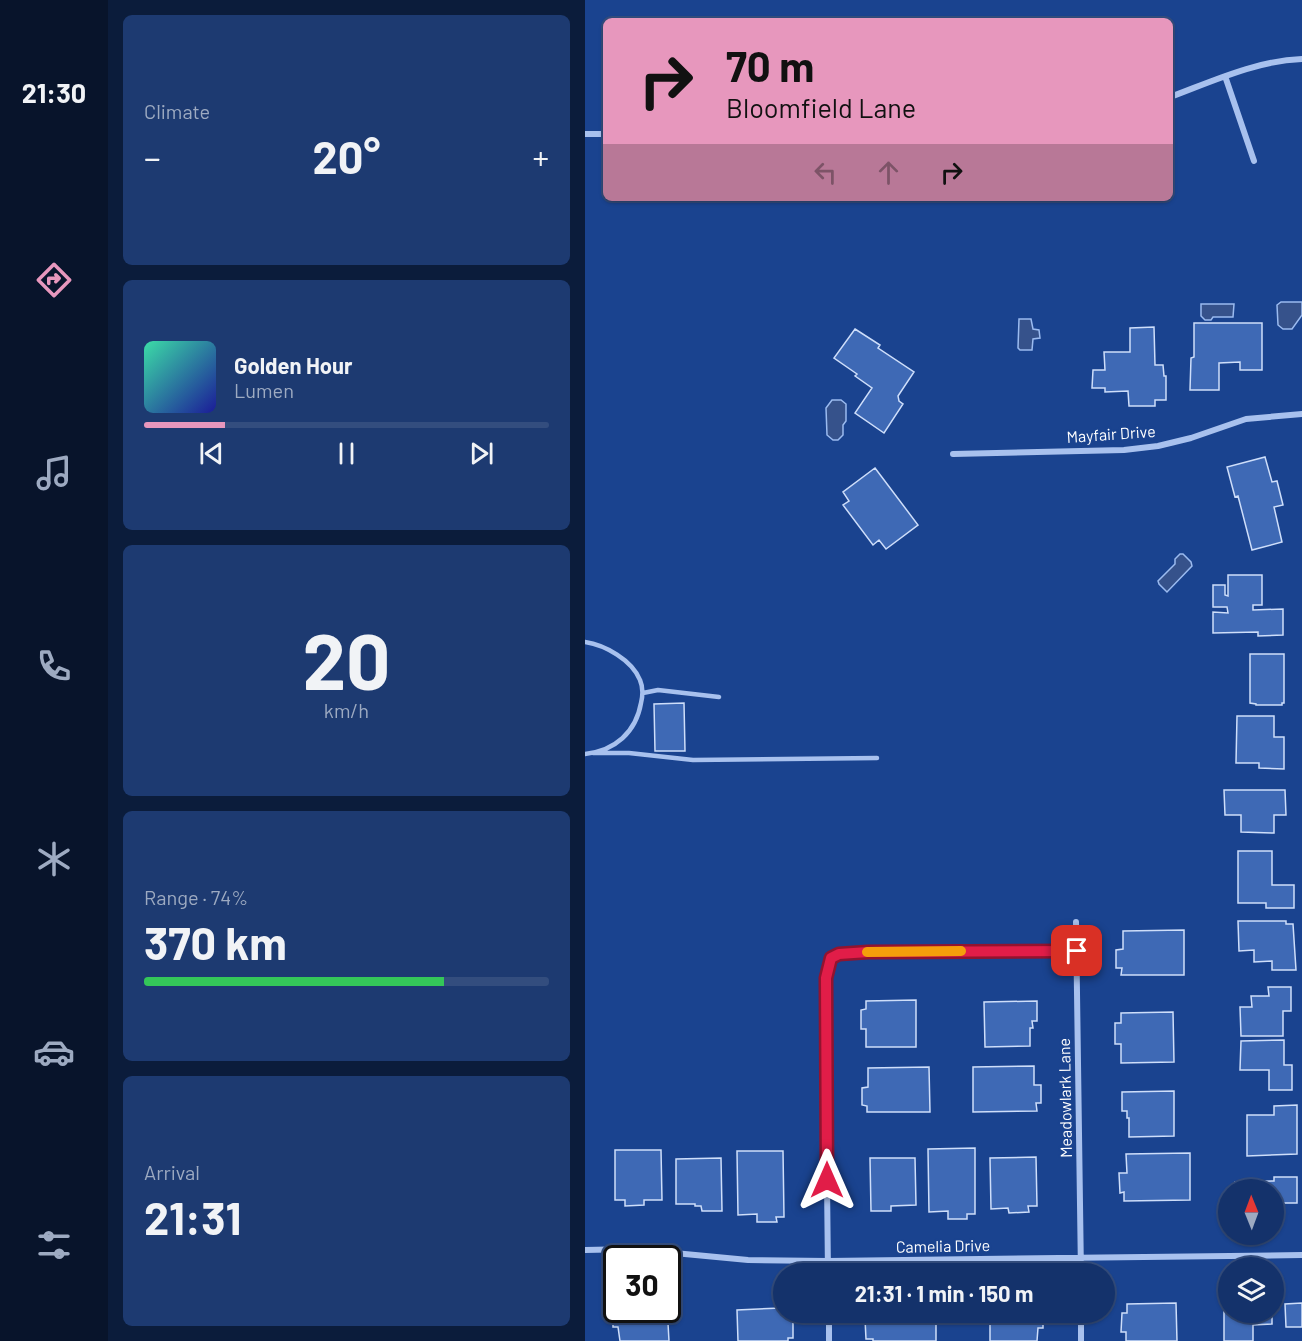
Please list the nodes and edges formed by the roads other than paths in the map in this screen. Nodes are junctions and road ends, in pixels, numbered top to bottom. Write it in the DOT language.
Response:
graph roads {
  1 [pos="1302,59"];
  2 [pos="1225,76"];
  3 [pos="1173,96"];
  4 [pos="585,134"];
  5 [pos="603,134"];
  6 [pos="1254,161"];
  7 [pos="1302,414"];
  8 [pos="953,454"];
  9 [pos="585,642"];
  10 [pos="643,693"];
  11 [pos="719,697"];
  12 [pos="593,753"];
  13 [pos="585,754"];
  14 [pos="877,758"];
  15 [pos="1076,922"];
  16 [pos="1077,951"];
  17 [pos="585,1250"];
  18 [pos="1302,1255"];
  19 [pos="1081,1257"];
  20 [pos="828,1261"];
  21 [pos="1081,1263"];
  22 [pos="829,1323"];
  23 [pos="1081,1323"];
  24 [pos="829,1341"];
  25 [pos="1081,1341"];
  1 -- 2 [label="street"];
  2 -- 3 [label="street"];
  2 -- 6 [label="street"];
  4 -- 5 [label="street"];
  7 -- 8 [label="street, Mayfair Drive"];
  9 -- 10 [label="lane"];
  10 -- 11 [label="lane"];
  10 -- 12 [label="lane"];
  12 -- 13 [label="lane"];
  12 -- 14 [label="lane"];
  15 -- 16 [label="street, Meadowlark Lane"];
  16 -- 19 [label="street, Meadowlark Lane"];
  16 -- 20 [label="street"];
  17 -- 20 [label="street, Camelia Drive"];
  18 -- 19 [label="street, Camelia Drive"];
  19 -- 20 [label="street, Camelia Drive"];
  19 -- 21 [label="street, Meadowlark Lane"];
  22 -- 24 [label="street"];
  23 -- 25 [label="street"];
}
